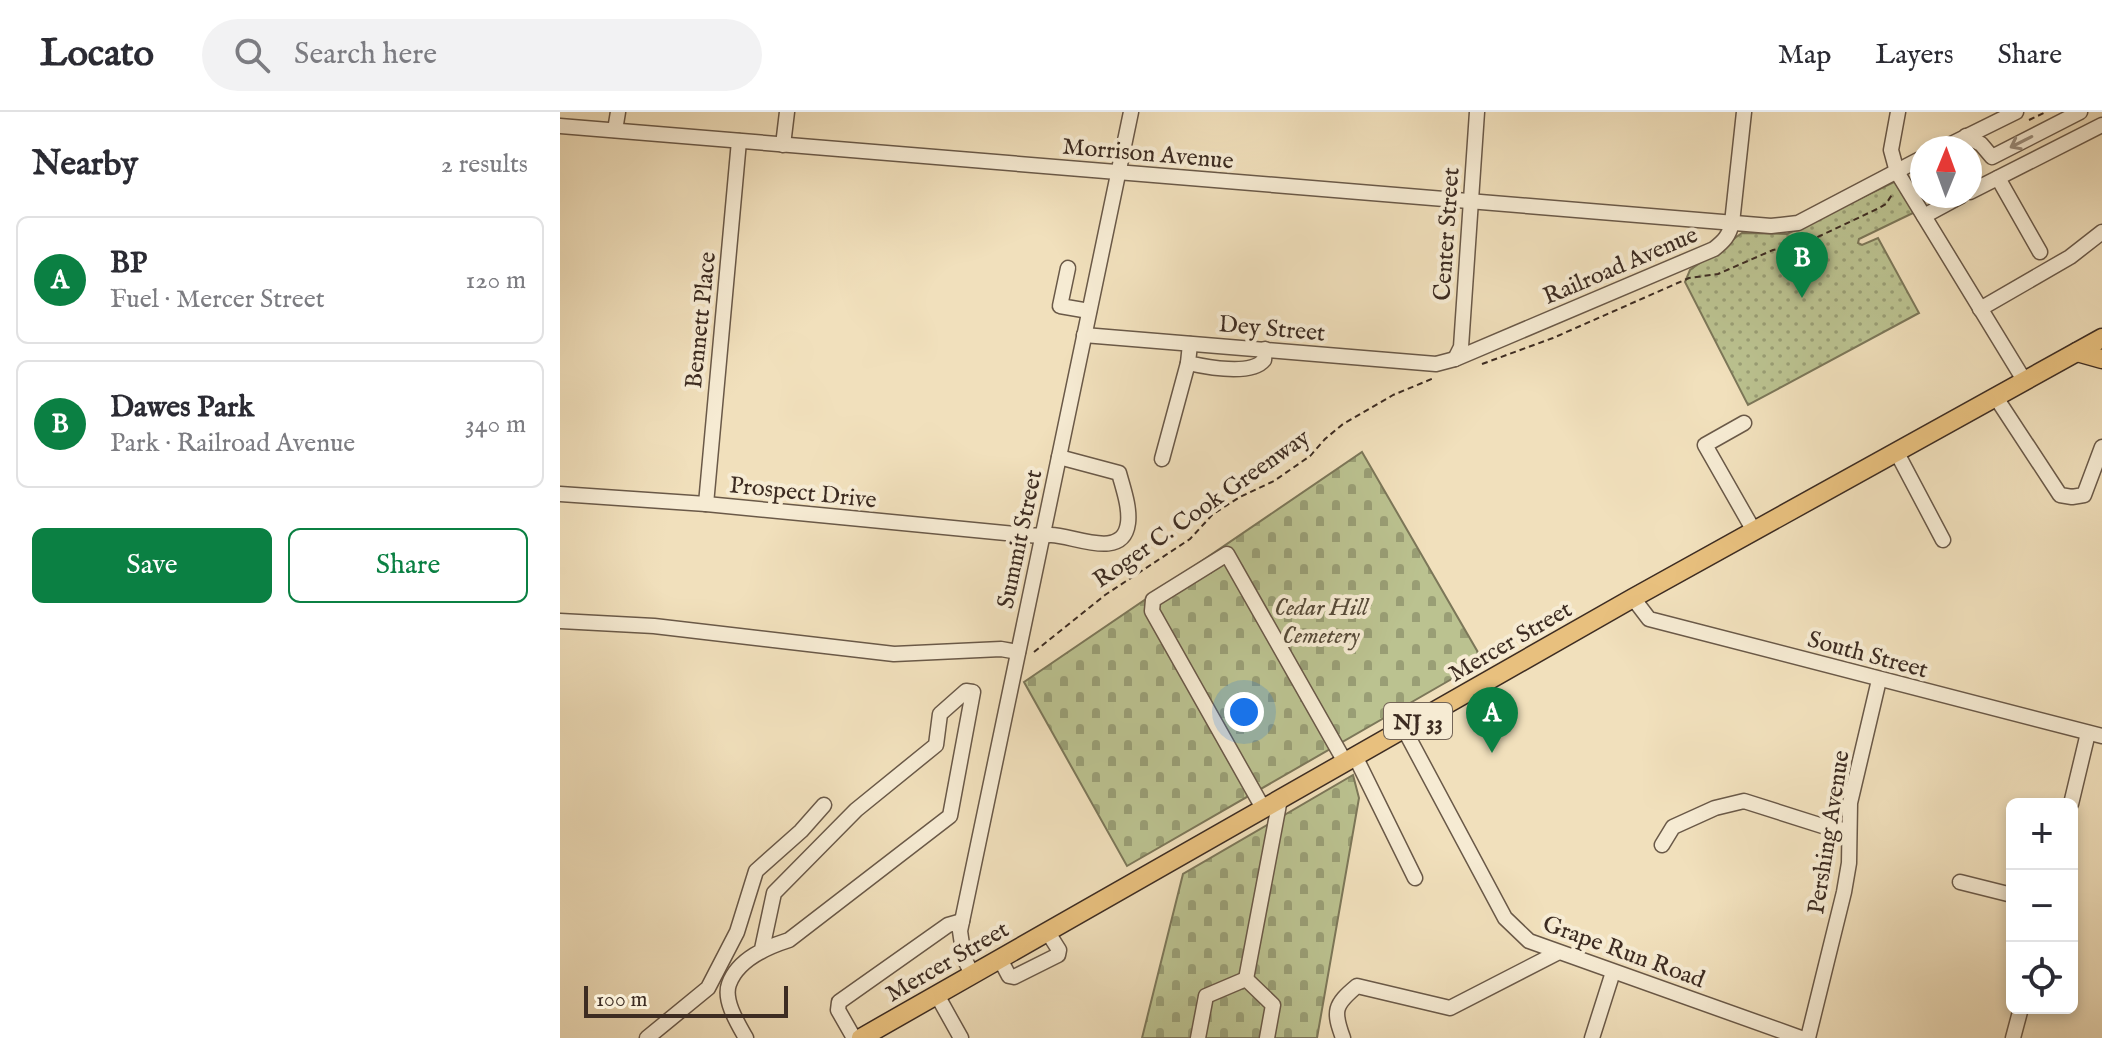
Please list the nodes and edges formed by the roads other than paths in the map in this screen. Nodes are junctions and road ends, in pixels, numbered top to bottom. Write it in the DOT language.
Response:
graph roads {
  1 [pos="618,112"];
  2 [pos="787,112"];
  3 [pos="1131,112"];
  4 [pos="1477,112"];
  5 [pos="1744,112"];
  6 [pos="1898,112"];
  7 [pos="2016,112"];
  8 [pos="2080,112"];
  9 [pos="2102,125"];
  10 [pos="560,126"];
  11 [pos="615,130"];
  12 [pos="1966,136"];
  13 [pos="739,141"];
  14 [pos="783,145"];
  15 [pos="1982,145"];
  16 [pos="1910,165"];
  17 [pos="1118,172"];
  18 [pos="1897,172"];
  19 [pos="1998,178"];
  20 [pos="1982,186"];
  21 [pos="1470,201"];
  22 [pos="1939,208"];
  23 [pos="1924,216"];
  24 [pos="1732,223"];
  25 [pos="2102,232"];
  26 [pos="2040,252"];
  27 [pos="1068,268"];
  28 [pos="1980,309"];
  29 [pos="1089,311"];
  30 [pos="1084,335"];
  31 [pos="2102,338"];
  32 [pos="1190,344"];
  33 [pos="1265,349"];
  34 [pos="2077,352"];
  35 [pos="1455,359"];
  36 [pos="2102,359"];
  37 [pos="1188,363"];
  38 [pos="2024,380"];
  39 [pos="1995,396"];
  40 [pos="1744,423"];
  41 [pos="2102,447"];
  42 [pos="1896,451"];
  43 [pos="1059,457"];
  44 [pos="1162,459"];
  45 [pos="560,494"];
  46 [pos="706,504"];
  47 [pos="1754,531"];
  48 [pos="1042,536"];
  49 [pos="1943,540"];
  50 [pos="1633,598"];
  51 [pos="560,621"];
  52 [pos="1017,658"];
  53 [pos="1879,680"];
  54 [pos="1404,729"];
  55 [pos="2095,734"];
  56 [pos="1350,759"];
  57 [pos="2073,798"];
  58 [pos="1280,799"];
  59 [pos="824,805"];
  60 [pos="1263,808"];
  61 [pos="1849,830"];
  62 [pos="1662,845"];
  63 [pos="1415,878"];
  64 [pos="1960,882"];
  65 [pos="2006,894"];
  66 [pos="962,921"];
  67 [pos="762,949"];
  68 [pos="1557,953"];
  69 [pos="1613,972"];
  70 [pos="972,974"];
  71 [pos="1246,979"];
  72 [pos="937,995"];
  73 [pos="2019,1014"];
  74 [pos="647,1038"];
  75 [pos="746,1038"];
  76 [pos="854,1038"];
  77 [pos="861,1038"];
  78 [pos="961,1038"];
  79 [pos="1198,1038"];
  80 [pos="1267,1038"];
  81 [pos="1343,1038"];
  82 [pos="1592,1038"];
  83 [pos="1801,1038"];
  84 [pos="1808,1038"];
  85 [pos="2013,1038"];
  1 -- 11 [label="street"];
  2 -- 14 [label="street"];
  3 -- 17 [label="street, Summit Street"];
  4 -- 21 [label="street, Center Street"];
  5 -- 24 [label="street"];
  6 -- 18 [label="street"];
  7 -- 12 [label="street"];
  8 -- 15 [label="street, one-way"];
  9 -- 19 [label="street"];
  10 -- 11 [label="street, Morrison Avenue"];
  11 -- 13 [label="street, Morrison Avenue"];
  13 -- 14 [label="street, Morrison Avenue"];
  13 -- 46 [label="street, Bennett Place"];
  14 -- 17 [label="street, Morrison Avenue"];
  16 -- 18 [label="street"];
  17 -- 21 [label="street, Morrison Avenue"];
  17 -- 29 [label="street, Summit Street"];
  18 -- 23 [label="street"];
  18 -- 24 [label="street"];
  19 -- 20 [label="street"];
  19 -- 26 [label="street"];
  21 -- 24 [label="street, Morrison Avenue"];
  21 -- 35 [label="street, Center Street"];
  22 -- 23 [label="street"];
  23 -- 28 [label="street"];
  24 -- 35 [label="street, Railroad Avenue"];
  25 -- 28 [label="street"];
  27 -- 29 [label="street"];
  28 -- 38 [label="street"];
  29 -- 30 [label="street, Summit Street"];
  30 -- 32 [label="street, Dey Street"];
  30 -- 43 [label="street, Summit Street"];
  31 -- 34 [label="main road, Mercer Street / NJ 33"];
  32 -- 33 [label="street, Dey Street"];
  32 -- 37 [label="street"];
  33 -- 35 [label="street, Dey Street"];
  33 -- 37 [label="street"];
  34 -- 36 [label="main road"];
  34 -- 38 [label="main road, Mercer Street / NJ 33"];
  37 -- 44 [label="street"];
  38 -- 39 [label="main road, Mercer Street / NJ 33"];
  39 -- 41 [label="street"];
  39 -- 42 [label="main road, Mercer Street / NJ 33"];
  40 -- 47 [label="street"];
  42 -- 47 [label="main road, Mercer Street / NJ 33"];
  42 -- 49 [label="street"];
  43 -- 48 [label="street, Summit Street"];
  43 -- 48 [label="street, Prospect Drive"];
  45 -- 46 [label="street, Prospect Drive"];
  46 -- 48 [label="street, Prospect Drive"];
  47 -- 50 [label="main road, Mercer Street / NJ 33"];
  48 -- 52 [label="street, Summit Street"];
  50 -- 53 [label="street, South Street"];
  50 -- 54 [label="main road, Mercer Street / NJ 33"];
  51 -- 52 [label="street"];
  52 -- 66 [label="street, Summit Street"];
  53 -- 55 [label="street, South Street"];
  53 -- 61 [label="street, Pershing Avenue"];
  54 -- 56 [label="main road, Mercer Street / NJ 33"];
  54 -- 68 [label="street, Grape Run Road"];
  55 -- 57 [label="street"];
  56 -- 58 [label="main road, Mercer Street / NJ 33"];
  56 -- 60 [label="street"];
  56 -- 63 [label="street"];
  58 -- 60 [label="main road, Mercer Street / NJ 33"];
  58 -- 71 [label="street"];
  59 -- 74 [label="street"];
  60 -- 70 [label="main road, Mercer Street / NJ 33"];
  61 -- 62 [label="street"];
  61 -- 84 [label="street, Pershing Avenue"];
  64 -- 65 [label="street"];
  66 -- 70 [label="street, Summit Street"];
  66 -- 76 [label="street"];
  67 -- 67 [label="street"];
  67 -- 75 [label="street"];
  68 -- 69 [label="street, Grape Run Road"];
  68 -- 81 [label="street"];
  69 -- 82 [label="street"];
  69 -- 83 [label="street, Grape Run Road"];
  70 -- 72 [label="main road, Mercer Street / NJ 33"];
  71 -- 79 [label="street"];
  71 -- 80 [label="street"];
  72 -- 77 [label="main road, Mercer Street / NJ 33"];
  72 -- 78 [label="street"];
  73 -- 85 [label="street"];
}
